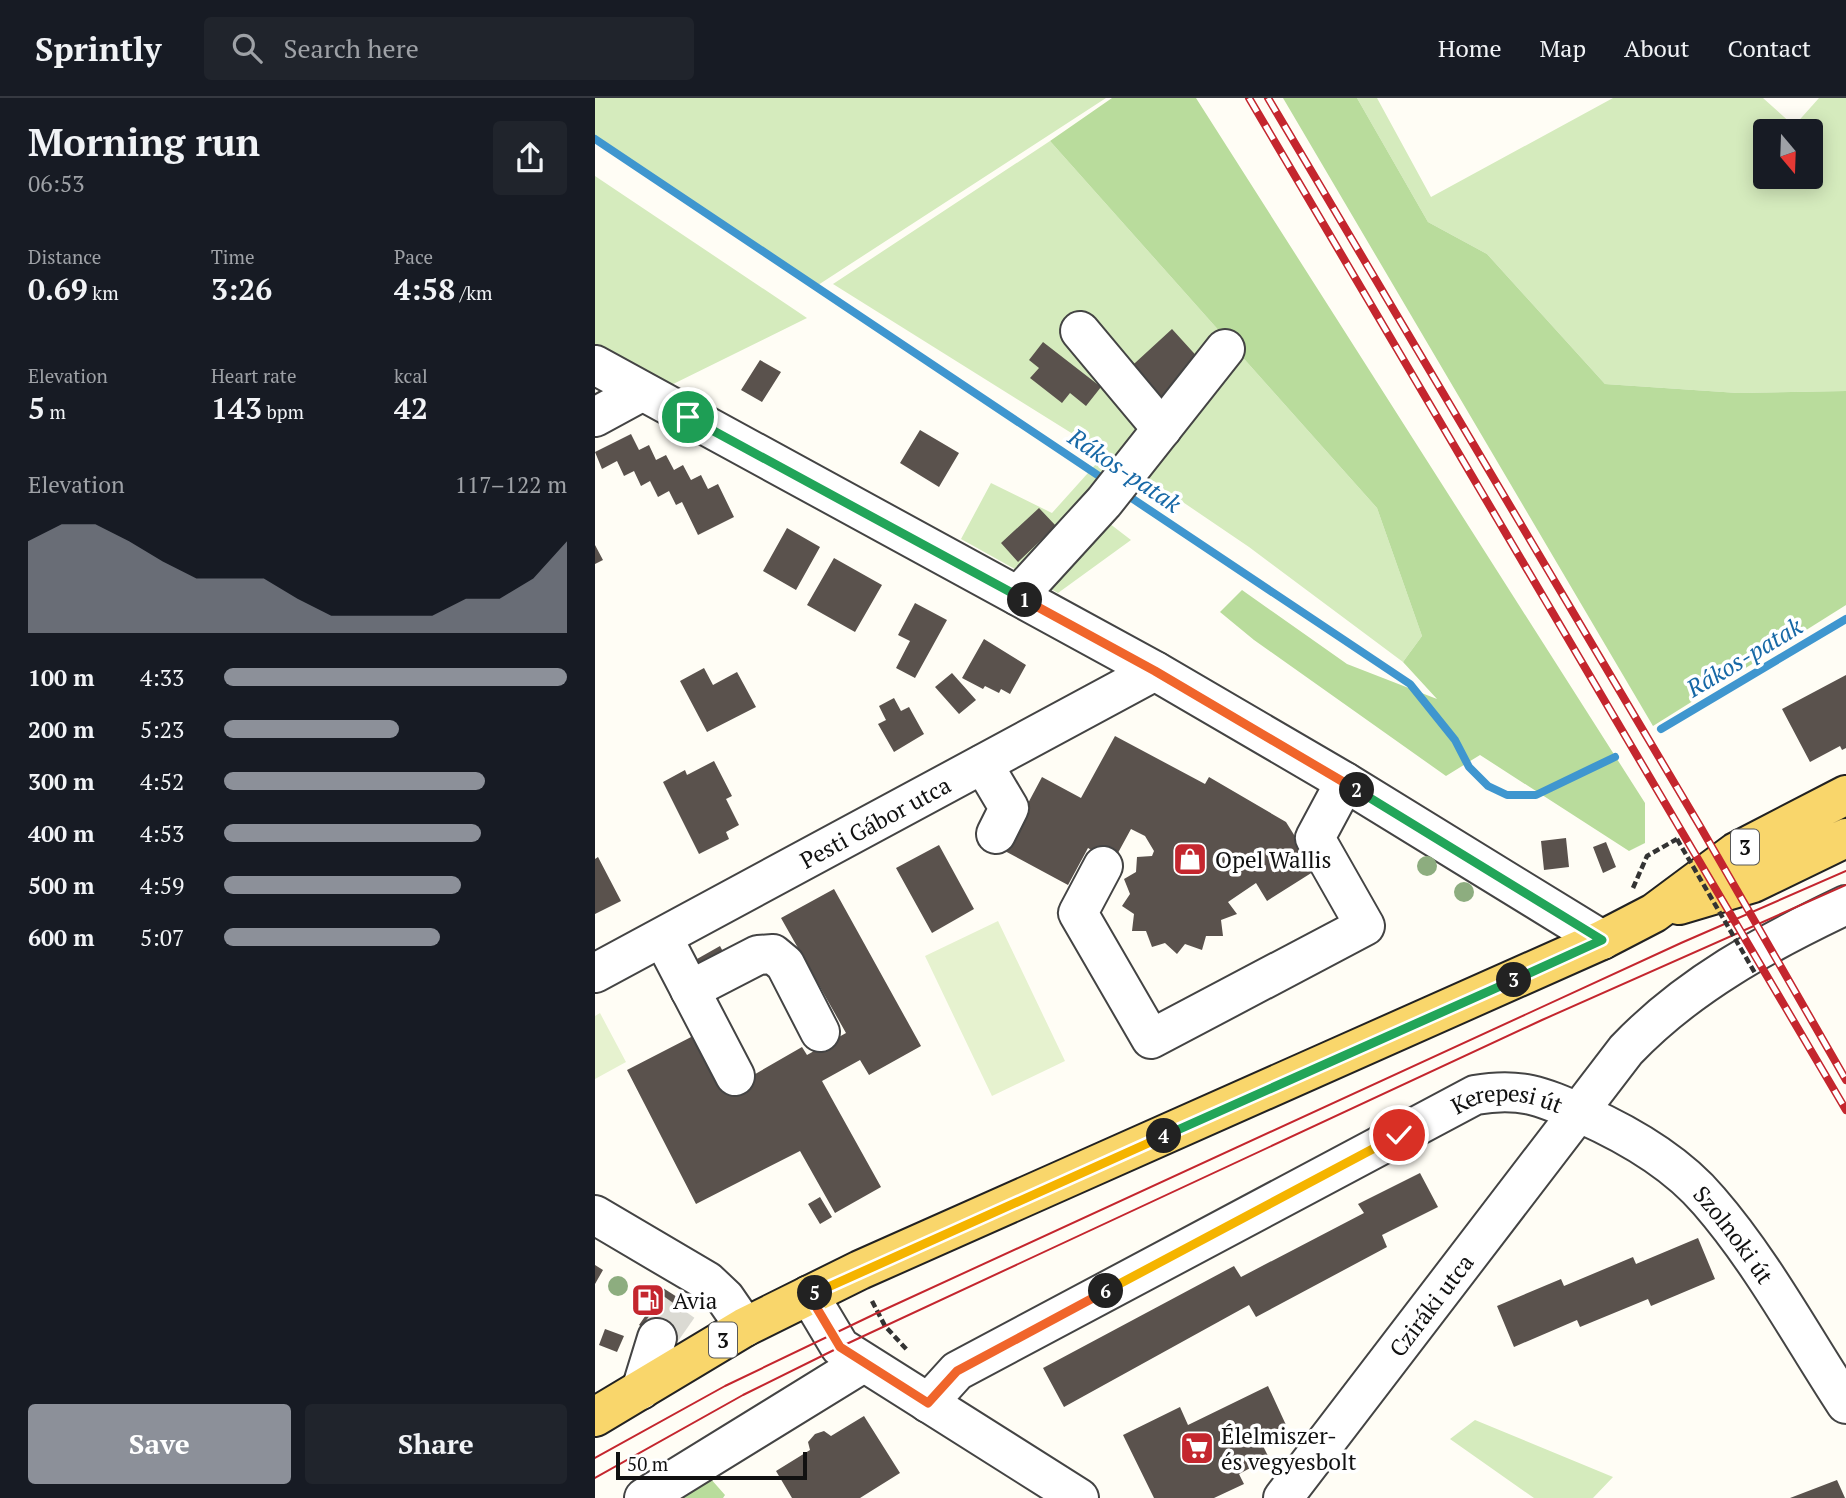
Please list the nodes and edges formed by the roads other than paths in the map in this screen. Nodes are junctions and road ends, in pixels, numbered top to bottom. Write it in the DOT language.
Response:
graph roads {
  1 [pos="1080,331"];
  2 [pos="1225,349"];
  3 [pos="595,365"];
  4 [pos="641,392"];
  5 [pos="595,417"];
  6 [pos="1162,429"];
  7 [pos="1017,596"];
  8 [pos="1155,671"];
  9 [pos="983,764"];
  10 [pos="1345,782"];
  11 [pos="1846,795"];
  12 [pos="996,834"];
  13 [pos="1846,838"];
  14 [pos="1103,866"];
  15 [pos="1641,905"];
  16 [pos="1846,905"];
  17 [pos="663,937"];
  18 [pos="1602,940"];
  19 [pos="595,974"];
  20 [pos="690,990"];
  21 [pos="820,1032"];
  22 [pos="735,1076"];
  23 [pos="1577,1112"];
  24 [pos="595,1215"];
  25 [pos="809,1295"];
  26 [pos="745,1327"];
  27 [pos="657,1338"];
  28 [pos="863,1363"];
  29 [pos="641,1390"];
  30 [pos="938,1392"];
  31 [pos="1846,1404"];
  32 [pos="595,1417"];
  33 [pos="644,1498"];
  34 [pos="1079,1498"];
  35 [pos="1283,1498"];
  1 -- 6 [label="street"];
  2 -- 6 [label="street"];
  3 -- 4 [label="street"];
  4 -- 5 [label="street"];
  4 -- 7 [label="street"];
  6 -- 7 [label="street"];
  7 -- 8 [label="street"];
  8 -- 9 [label="street, Pesti Gábor utca"];
  8 -- 10 [label="street"];
  9 -- 12 [label="street"];
  9 -- 17 [label="street, Pesti Gábor utca"];
  10 -- 14 [label="street"];
  10 -- 18 [label="street"];
  11 -- 15 [label="main road, 3"];
  13 -- 15 [label="main road, 3"];
  15 -- 18 [label="main road, 3"];
  16 -- 23 [label="street, Cziráki utca"];
  17 -- 19 [label="street, Pesti Gábor utca"];
  17 -- 20 [label="street"];
  18 -- 25 [label="main road, 3"];
  20 -- 21 [label="street"];
  20 -- 22 [label="street"];
  23 -- 30 [label="street, Kerepesi út"];
  23 -- 31 [label="street, Szolnoki út"];
  23 -- 35 [label="street, Cziráki utca"];
  24 -- 26 [label="street"];
  25 -- 26 [label="main road, 3"];
  25 -- 28 [label="street"];
  26 -- 29 [label="main road, 3"];
  27 -- 29 [label="street"];
  28 -- 30 [label="street"];
  28 -- 33 [label="street"];
  29 -- 32 [label="main road, 3"];
  30 -- 34 [label="street"];
}
